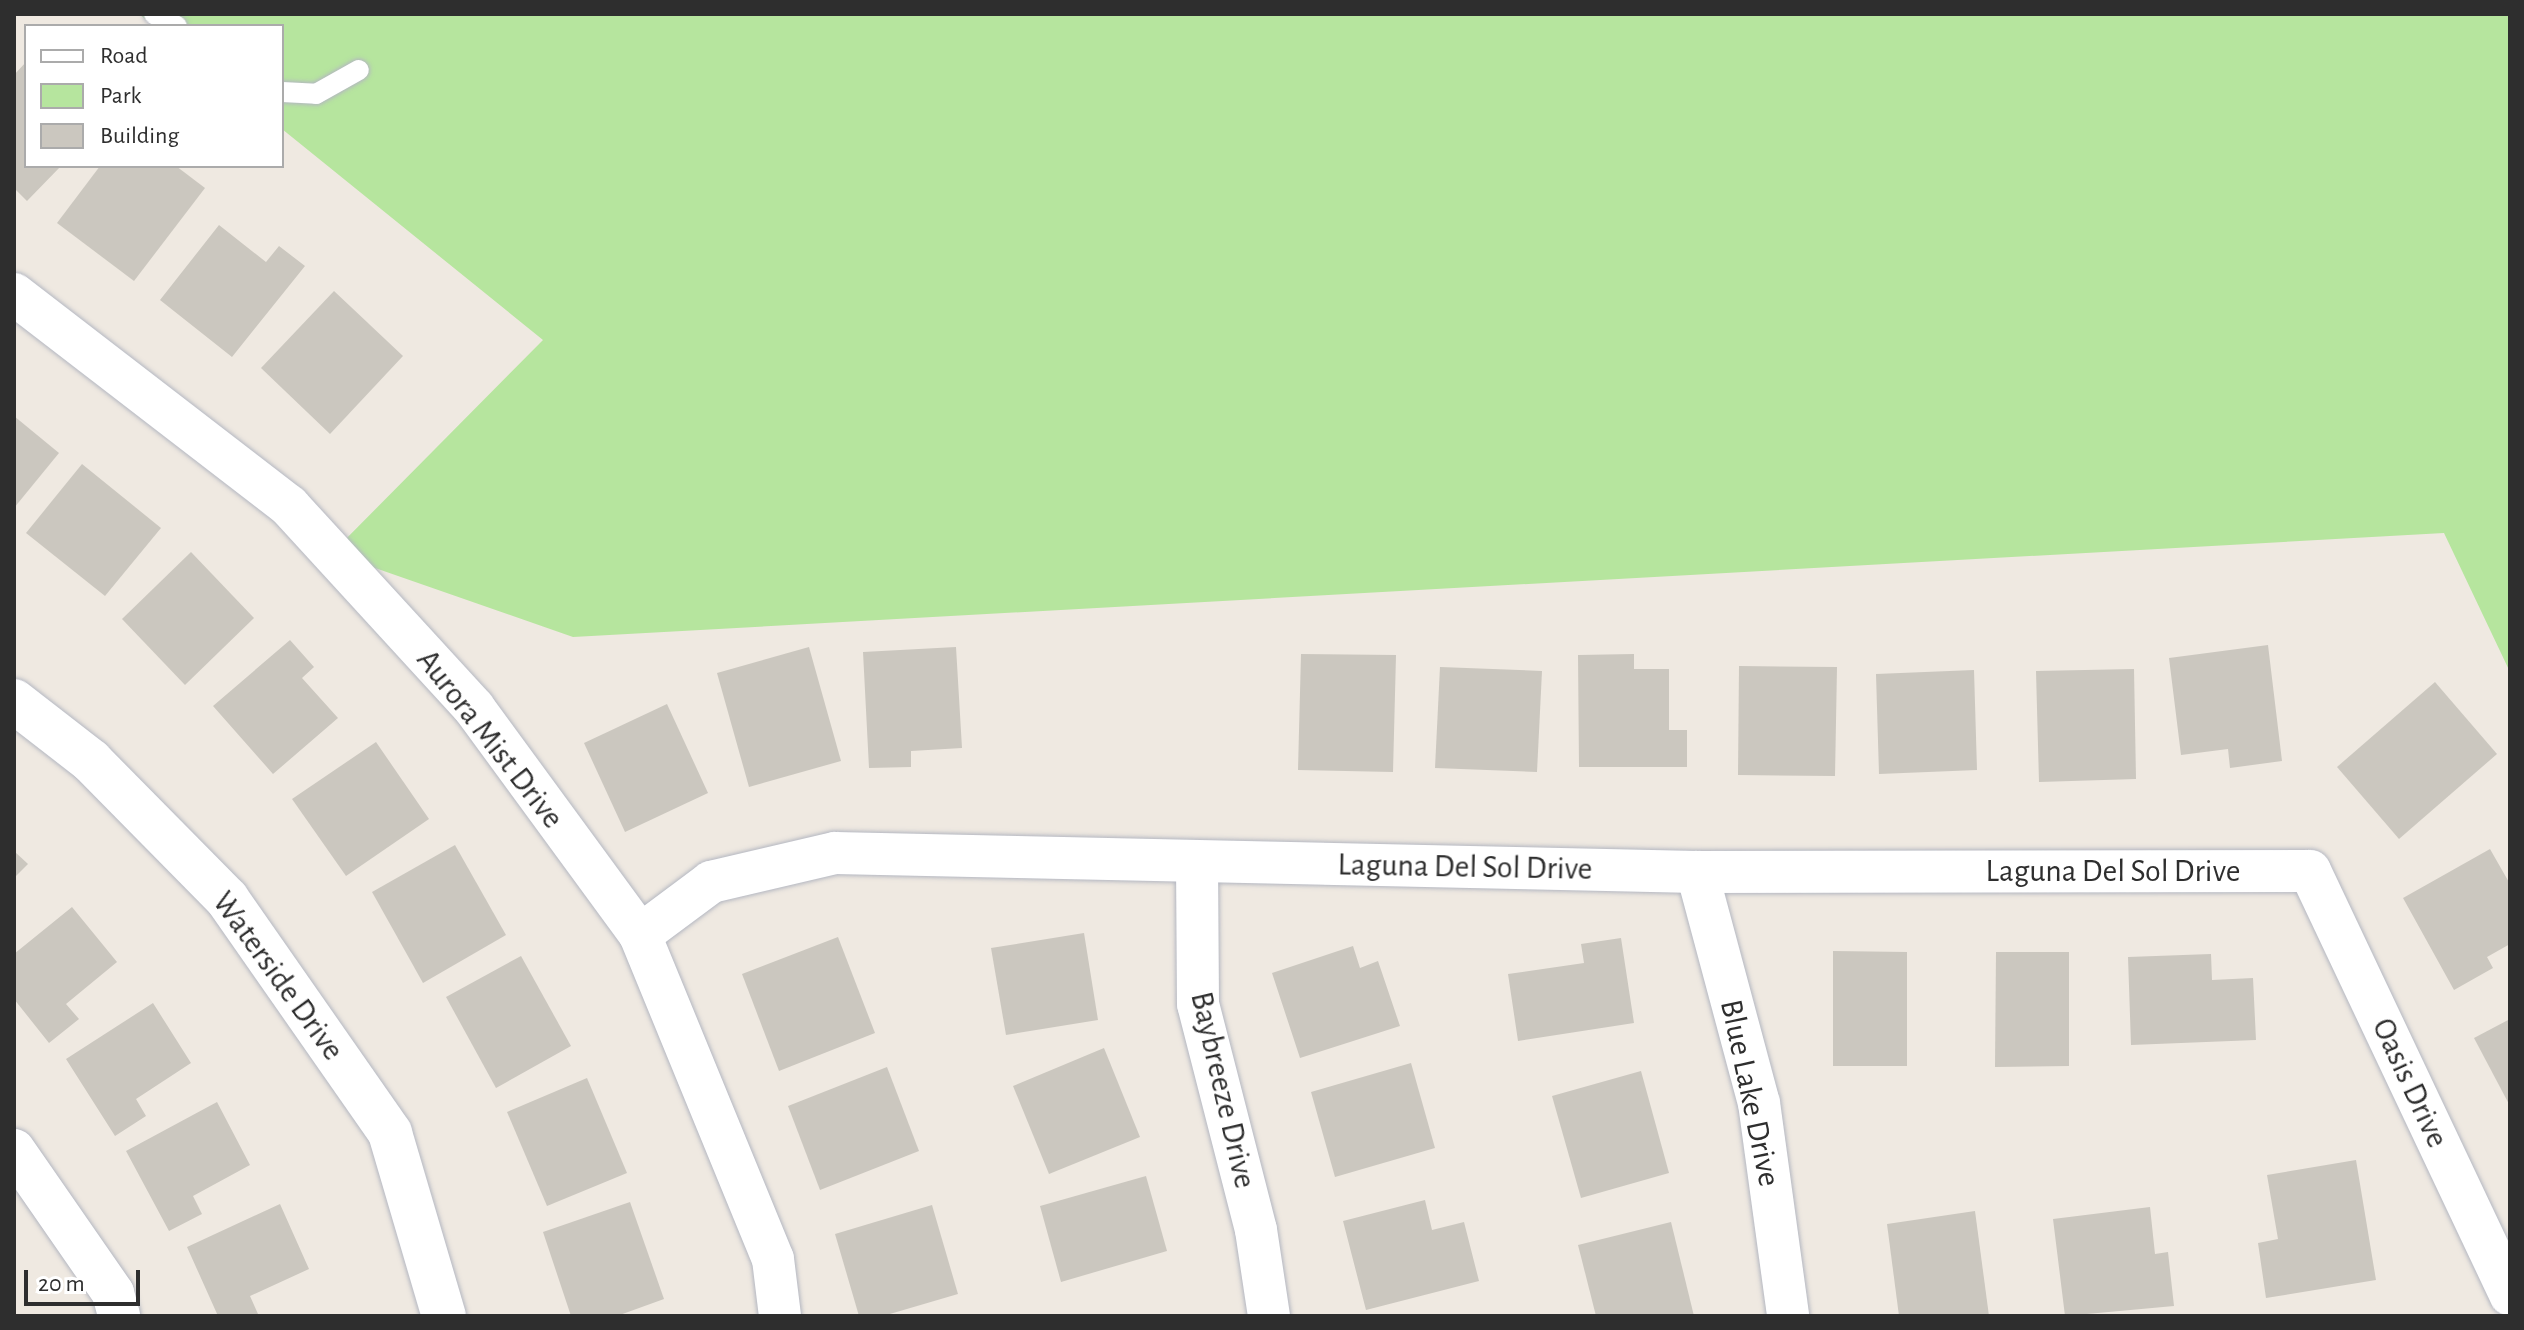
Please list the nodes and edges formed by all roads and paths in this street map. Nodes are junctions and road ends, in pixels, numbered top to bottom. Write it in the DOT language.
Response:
graph roads {
  1 [pos="154,14"];
  2 [pos="173,24"];
  3 [pos="359,70"];
  4 [pos="284,92"];
  5 [pos="14,294"];
  6 [pos="14,701"];
  7 [pos="1197,861"];
  8 [pos="2310,871"];
  9 [pos="1697,872"];
  10 [pos="640,935"];
  11 [pos="14,1150"];
  12 [pos="2510,1295"];
  13 [pos="119,1316"];
  14 [pos="444,1316"];
  15 [pos="780,1316"];
  16 [pos="1269,1316"];
  17 [pos="1788,1316"];
  1 -- 2 [label="lane"];
  3 -- 4 [label="lane"];
  5 -- 10 [label="street, Aurora Mist Drive"];
  6 -- 14 [label="street, Waterside Drive"];
  7 -- 9 [label="street, Laguna Del Sol Drive"];
  7 -- 10 [label="street, Laguna Del Sol Drive"];
  7 -- 16 [label="street, Baybreeze Drive"];
  8 -- 9 [label="street, Laguna Del Sol Drive"];
  8 -- 12 [label="street, Oasis Drive"];
  9 -- 17 [label="street, Blue Lake Drive"];
  10 -- 15 [label="street, Aurora Mist Drive"];
  11 -- 13 [label="street"];
}
